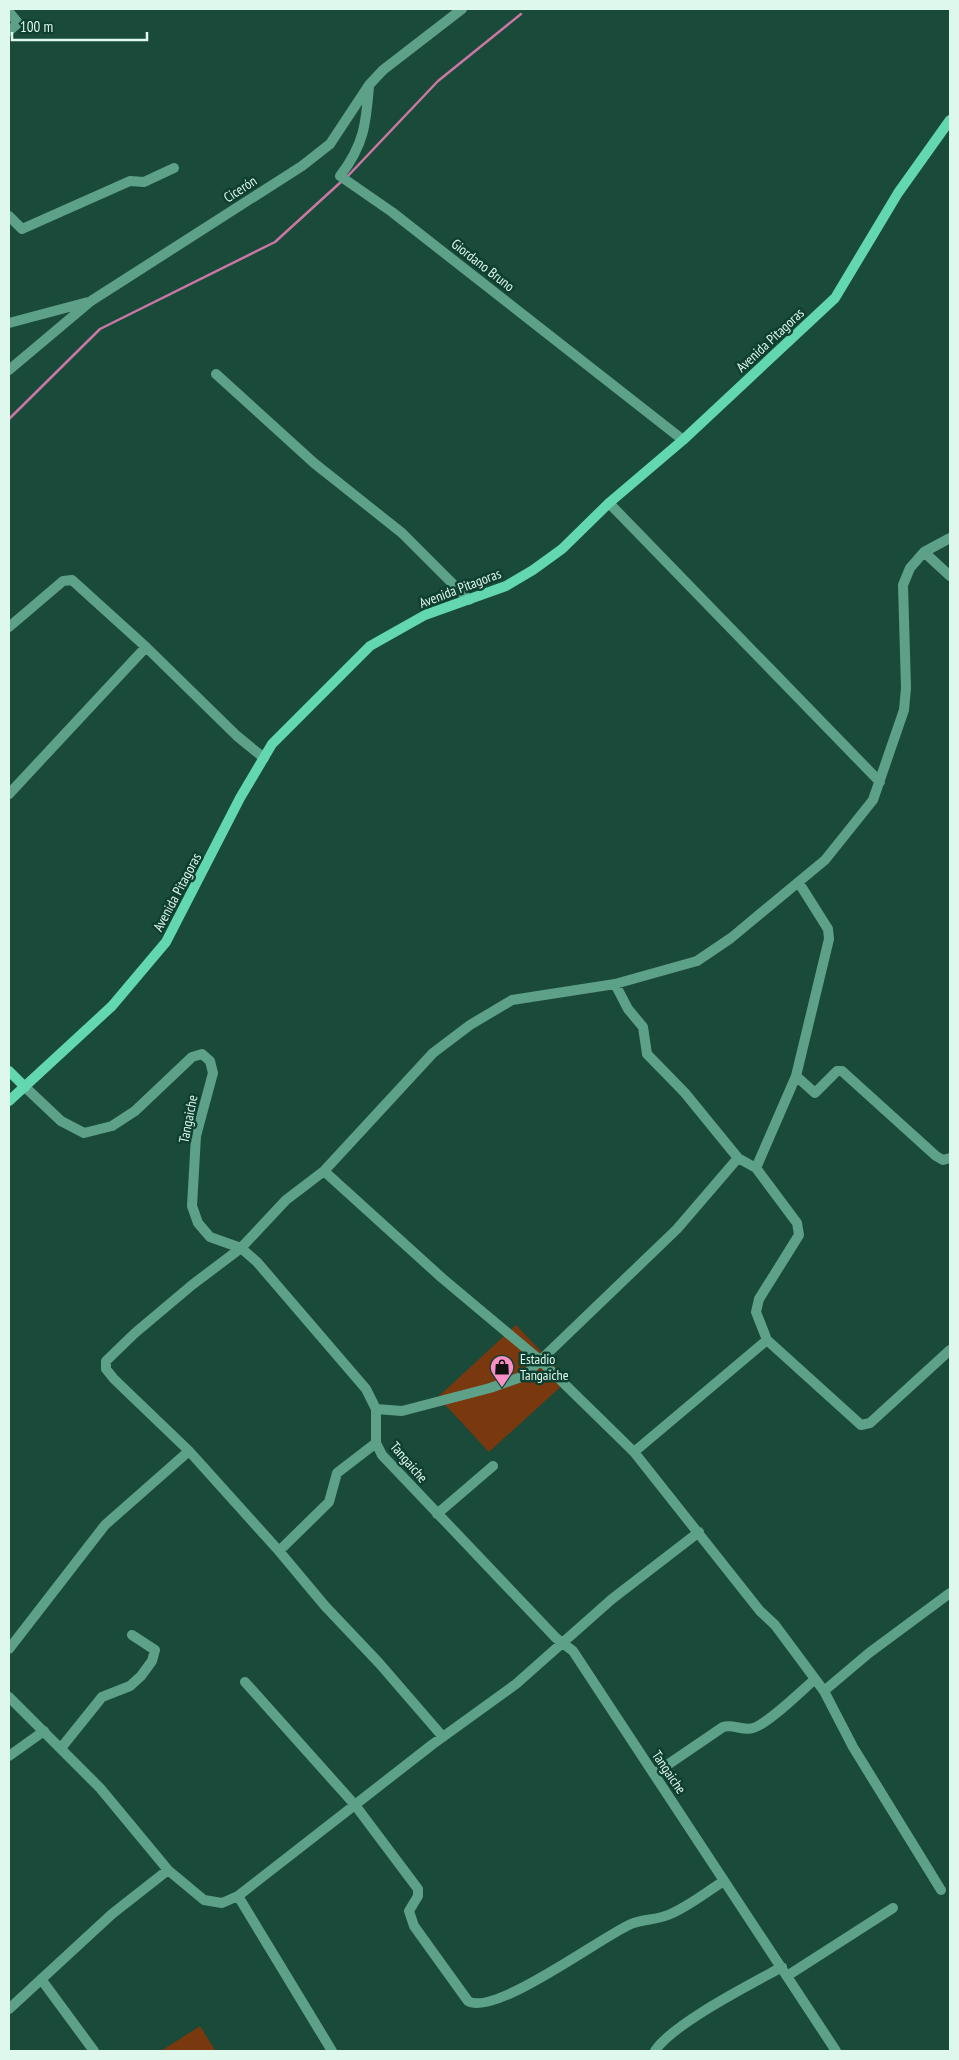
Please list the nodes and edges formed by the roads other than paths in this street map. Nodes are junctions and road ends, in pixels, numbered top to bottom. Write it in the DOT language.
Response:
graph roads {
  1 [pos="462,9"];
  2 [pos="9,12"];
  3 [pos="9,31"];
  4 [pos="369,84"];
  5 [pos="950,120"];
  6 [pos="174,168"];
  7 [pos="9,216"];
  8 [pos="91,301"];
  9 [pos="9,323"];
  10 [pos="9,370"];
  11 [pos="216,374"];
  12 [pos="683,440"];
  13 [pos="609,503"];
  14 [pos="950,538"];
  15 [pos="924,552"];
  16 [pos="950,576"];
  17 [pos="469,600"];
  18 [pos="9,627"];
  19 [pos="146,647"];
  20 [pos="264,758"];
  21 [pos="880,782"];
  22 [pos="9,794"];
  23 [pos="799,883"];
  24 [pos="615,984"];
  25 [pos="9,1071"];
  26 [pos="796,1076"];
  27 [pos="25,1087"];
  28 [pos="9,1102"];
  29 [pos="738,1158"];
  30 [pos="950,1158"];
  31 [pos="756,1168"];
  32 [pos="324,1171"];
  33 [pos="241,1248"];
  34 [pos="766,1340"];
  35 [pos="950,1350"];
  36 [pos="541,1361"];
  37 [pos="376,1409"];
  38 [pos="376,1443"];
  39 [pos="189,1452"];
  40 [pos="634,1452"];
  41 [pos="493,1466"];
  42 [pos="437,1514"];
  43 [pos="699,1532"];
  44 [pos="279,1551"];
  45 [pos="950,1593"];
  46 [pos="132,1635"];
  47 [pos="561,1642"];
  48 [pos="9,1649"];
  49 [pos="814,1680"];
  50 [pos="245,1682"];
  51 [pos="824,1691"];
  52 [pos="9,1696"];
  53 [pos="44,1731"];
  54 [pos="442,1737"];
  55 [pos="61,1748"];
  56 [pos="9,1756"];
  57 [pos="654,1774"];
  58 [pos="356,1805"];
  59 [pos="168,1870"];
  60 [pos="724,1881"];
  61 [pos="941,1890"];
  62 [pos="238,1896"];
  63 [pos="894,1908"];
  64 [pos="784,1971"];
  65 [pos="41,1980"];
  66 [pos="9,2009"];
  67 [pos="94,2051"];
  68 [pos="332,2051"];
  69 [pos="654,2051"];
  70 [pos="836,2051"];
  1 -- 4 [label="street, Cicerón"];
  2 -- 3 [label="street"];
  4 -- 8 [label="street, Cicerón"];
  4 -- 12 [label="street, Giordano Bruno"];
  5 -- 12 [label="main road, Avenida Pitagoras"];
  6 -- 7 [label="street"];
  8 -- 9 [label="street"];
  8 -- 10 [label="street, Cicerón"];
  11 -- 17 [label="street"];
  12 -- 13 [label="main road, Avenida Pitagoras"];
  13 -- 17 [label="main road, Avenida Pitagoras"];
  13 -- 21 [label="street"];
  14 -- 15 [label="street"];
  15 -- 16 [label="street"];
  15 -- 21 [label="street"];
  17 -- 20 [label="main road, Avenida Pitagoras"];
  18 -- 19 [label="street"];
  19 -- 20 [label="street"];
  19 -- 22 [label="street"];
  20 -- 27 [label="main road, Avenida Pitagoras"];
  21 -- 23 [label="street"];
  23 -- 24 [label="street"];
  23 -- 26 [label="street"];
  24 -- 29 [label="street"];
  24 -- 32 [label="street"];
  25 -- 27 [label="main road"];
  26 -- 30 [label="street"];
  26 -- 31 [label="street"];
  27 -- 28 [label="main road, Avenida Pitagoras"];
  27 -- 33 [label="street, Tangaiche"];
  29 -- 31 [label="street"];
  29 -- 36 [label="street"];
  31 -- 34 [label="street"];
  32 -- 33 [label="street"];
  32 -- 36 [label="street"];
  33 -- 37 [label="street, Tangaiche"];
  33 -- 39 [label="street"];
  34 -- 35 [label="street"];
  34 -- 40 [label="street"];
  36 -- 37 [label="street"];
  36 -- 40 [label="street"];
  37 -- 38 [label="street, Tangaiche"];
  38 -- 42 [label="street, Tangaiche"];
  38 -- 44 [label="street"];
  39 -- 44 [label="street"];
  39 -- 48 [label="street"];
  40 -- 43 [label="street"];
  41 -- 42 [label="street"];
  42 -- 47 [label="street, Tangaiche"];
  43 -- 47 [label="street"];
  43 -- 49 [label="street"];
  44 -- 54 [label="street"];
  45 -- 51 [label="street"];
  46 -- 55 [label="street"];
  47 -- 54 [label="street"];
  47 -- 57 [label="street, Tangaiche"];
  49 -- 51 [label="street"];
  49 -- 57 [label="street"];
  50 -- 58 [label="street"];
  51 -- 61 [label="street"];
  52 -- 53 [label="street"];
  53 -- 55 [label="street"];
  53 -- 56 [label="street"];
  54 -- 58 [label="street"];
  55 -- 59 [label="street"];
  57 -- 60 [label="street, Tangaiche"];
  58 -- 60 [label="street"];
  58 -- 62 [label="street"];
  59 -- 62 [label="street"];
  59 -- 65 [label="street"];
  60 -- 64 [label="street, Tangaiche"];
  62 -- 68 [label="street"];
  63 -- 64 [label="street"];
  64 -- 69 [label="street"];
  64 -- 70 [label="street, Tangaiche"];
  65 -- 66 [label="street"];
  65 -- 67 [label="street"];
}
